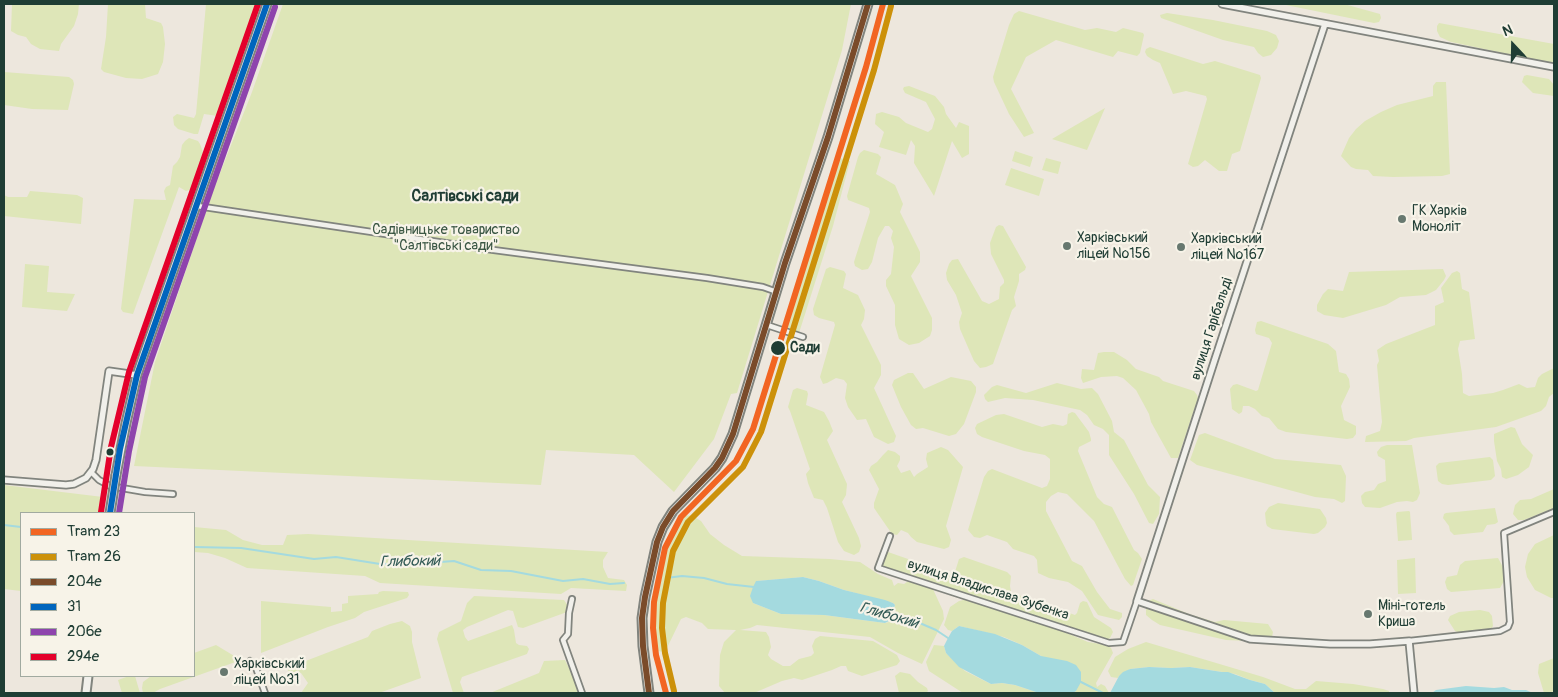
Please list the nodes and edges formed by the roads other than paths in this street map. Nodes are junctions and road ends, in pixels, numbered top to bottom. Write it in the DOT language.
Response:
graph roads {
  1 [pos="267,4"];
  2 [pos="868,4"];
  3 [pos="1222,4"];
  4 [pos="1231,4"];
  5 [pos="1325,24"];
  6 [pos="1554,67"];
  7 [pos="197,206"];
  8 [pos="777,292"];
  9 [pos="767,325"];
  10 [pos="803,337"];
  11 [pos="137,375"];
  12 [pos="91,472"];
  13 [pos="4,480"];
  14 [pos="173,494"];
  15 [pos="110,512"];
  16 [pos="1554,512"];
  17 [pos="890,536"];
  18 [pos="572,599"];
  19 [pos="1137,602"];
  20 [pos="1409,641"];
  21 [pos="1123,642"];
  22 [pos="250,661"];
  23 [pos="88,677"];
  24 [pos="86,693"];
  25 [pos="265,693"];
  26 [pos="582,693"];
  27 [pos="649,693"];
  28 [pos="1414,693"];
  1 -- 7 [label="main road"];
  2 -- 8 [label="main road"];
  3 -- 4 [label="street"];
  4 -- 5 [label="street"];
  5 -- 6 [label="street"];
  5 -- 19 [label="street, вулиця Гарібальді"];
  7 -- 8 [label="street"];
  7 -- 11 [label="main road"];
  8 -- 9 [label="main road"];
  9 -- 10 [label="street"];
  9 -- 27 [label="main road"];
  11 -- 12 [label="street"];
  11 -- 15 [label="main road, bridge"];
  12 -- 13 [label="street"];
  12 -- 14 [label="street"];
  16 -- 20 [label="street"];
  17 -- 21 [label="street, вулиця Владислава Зубенка"];
  18 -- 26 [label="street"];
  19 -- 20 [label="street"];
  19 -- 21 [label="street, вулиця Гарібальді"];
  20 -- 28 [label="street"];
  22 -- 25 [label="street"];
  23 -- 24 [label="main road"];
}
